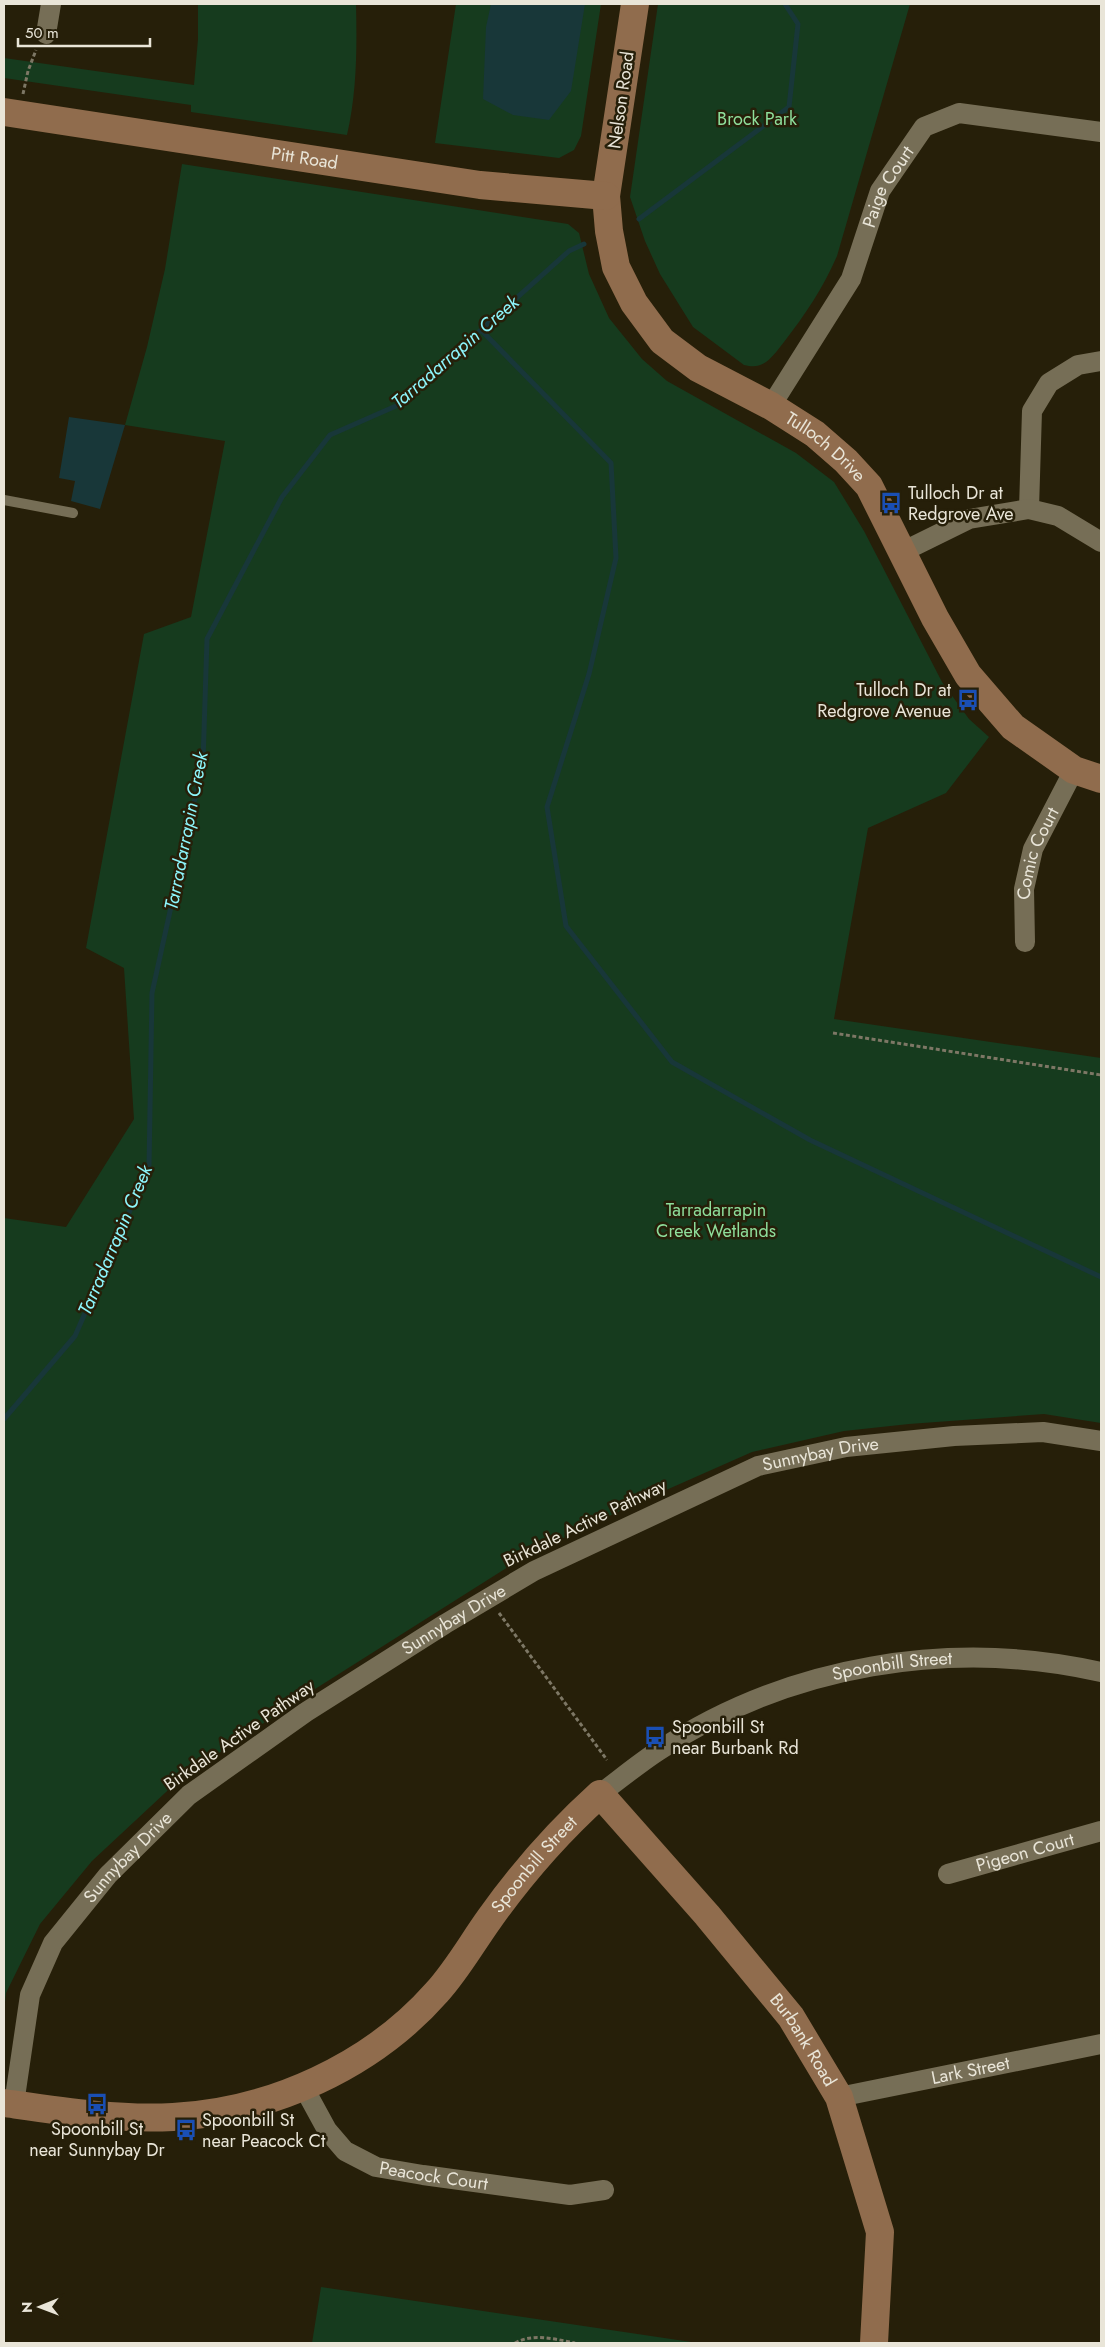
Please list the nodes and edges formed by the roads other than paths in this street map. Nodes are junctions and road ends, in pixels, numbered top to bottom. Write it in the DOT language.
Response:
graph roads {
  1 [pos="50,4"];
  2 [pos="635,4"];
  3 [pos="46,34"];
  4 [pos="12,113"];
  5 [pos="1101,132"];
  6 [pos="606,196"];
  7 [pos="1101,361"];
  8 [pos="771,406"];
  9 [pos="4,500"];
  10 [pos="1029,509"];
  11 [pos="73,513"];
  12 [pos="1101,542"];
  13 [pos="902,552"];
  14 [pos="1074,770"];
  15 [pos="1101,779"];
  16 [pos="1025,942"];
  17 [pos="1101,1441"];
  18 [pos="1101,1672"];
  19 [pos="600,1794"];
  20 [pos="1101,1831"];
  21 [pos="948,1874"];
  22 [pos="1101,2044"];
  23 [pos="303,2086"];
  24 [pos="839,2096"];
  25 [pos="9,2104"];
  26 [pos="604,2190"];
  27 [pos="874,2343"];
  1 -- 3 [label="street"];
  2 -- 6 [label="street, Nelson Road"];
  4 -- 6 [label="street, Pitt Road"];
  5 -- 8 [label="street, Paige Court"];
  6 -- 8 [label="street, Tulloch Drive"];
  7 -- 10 [label="street"];
  8 -- 13 [label="street, Tulloch Drive"];
  9 -- 11 [label="lane"];
  10 -- 12 [label="street"];
  10 -- 13 [label="street"];
  13 -- 14 [label="street, Tulloch Drive"];
  14 -- 15 [label="street, Tulloch Drive"];
  14 -- 16 [label="street, Comic Court"];
  17 -- 25 [label="street, Sunnybay Drive"];
  18 -- 19 [label="street, Spoonbill Street"];
  19 -- 23 [label="street, Spoonbill Street"];
  19 -- 24 [label="street, Burbank Road"];
  20 -- 21 [label="street, Pigeon Court"];
  22 -- 24 [label="street, Lark Street"];
  23 -- 25 [label="street, Spoonbill Street"];
  23 -- 26 [label="street, Peacock Court"];
  24 -- 27 [label="street, Burbank Road"];
}
